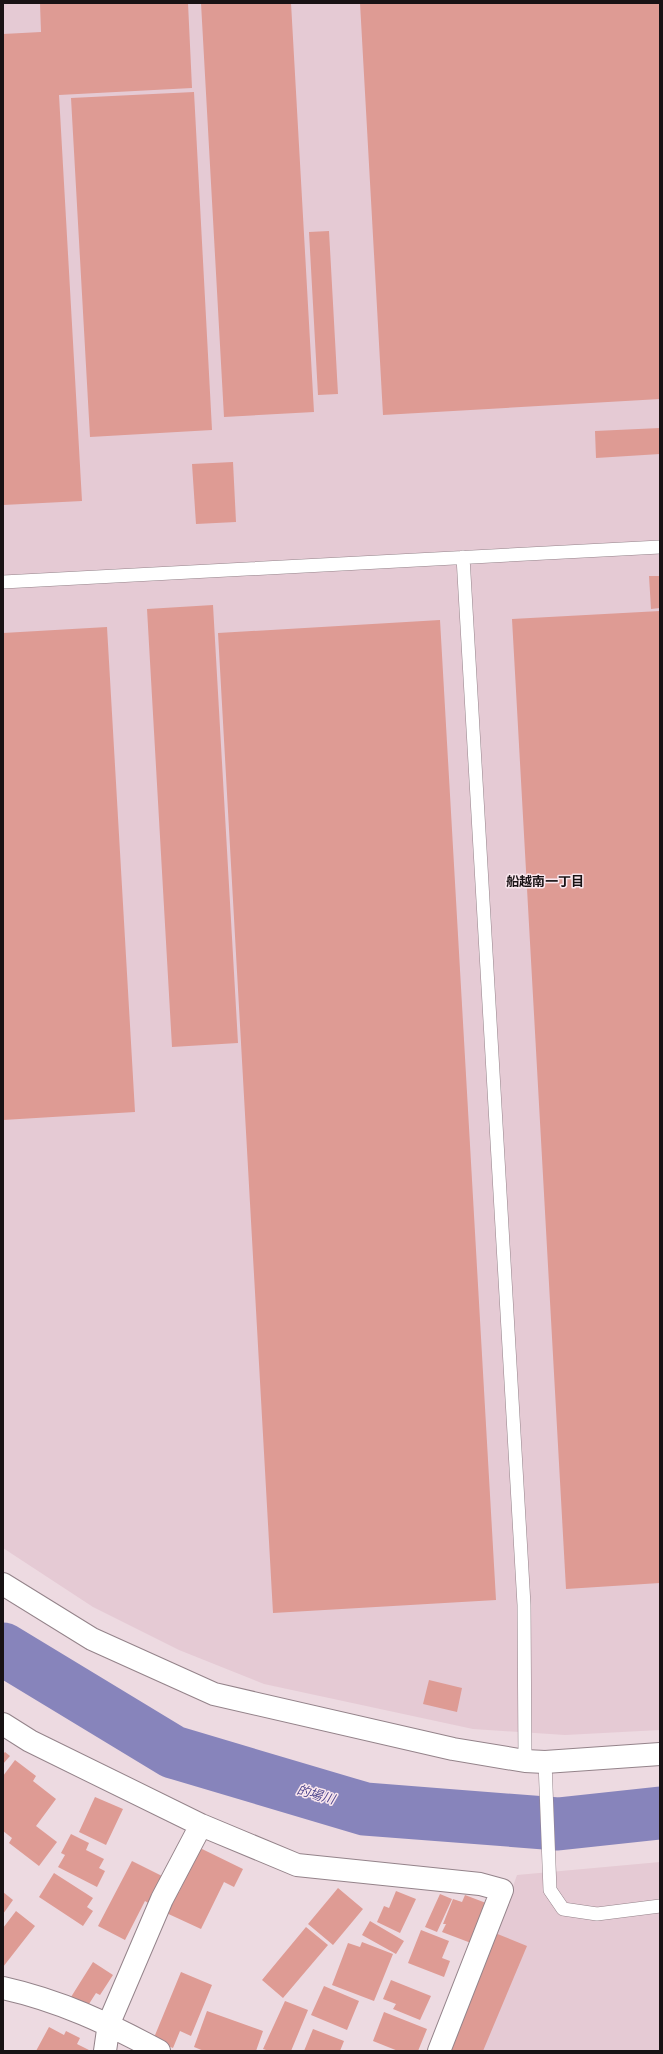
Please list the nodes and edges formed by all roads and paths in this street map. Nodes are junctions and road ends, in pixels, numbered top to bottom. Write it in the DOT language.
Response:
graph roads {
  1 [pos="660,547"];
  2 [pos="462,557"];
  3 [pos="3,582"];
  4 [pos="3,1584"];
  5 [pos="3,1724"];
  6 [pos="660,1754"];
  7 [pos="535,1762"];
  8 [pos="201,1825"];
  9 [pos="660,1906"];
  10 [pos="3,1988"];
  11 [pos="108,2024"];
  12 [pos="105,2051"];
  13 [pos="159,2051"];
  14 [pos="439,2051"];
  1 -- 2 [label="lane"];
  2 -- 3 [label="lane"];
  2 -- 7 [label="lane"];
  4 -- 7 [label="street"];
  5 -- 8 [label="street"];
  6 -- 7 [label="street"];
  7 -- 9 [label="lane"];
  8 -- 11 [label="street"];
  8 -- 14 [label="street"];
  10 -- 11 [label="street"];
  11 -- 12 [label="street"];
  11 -- 13 [label="street"];
}
